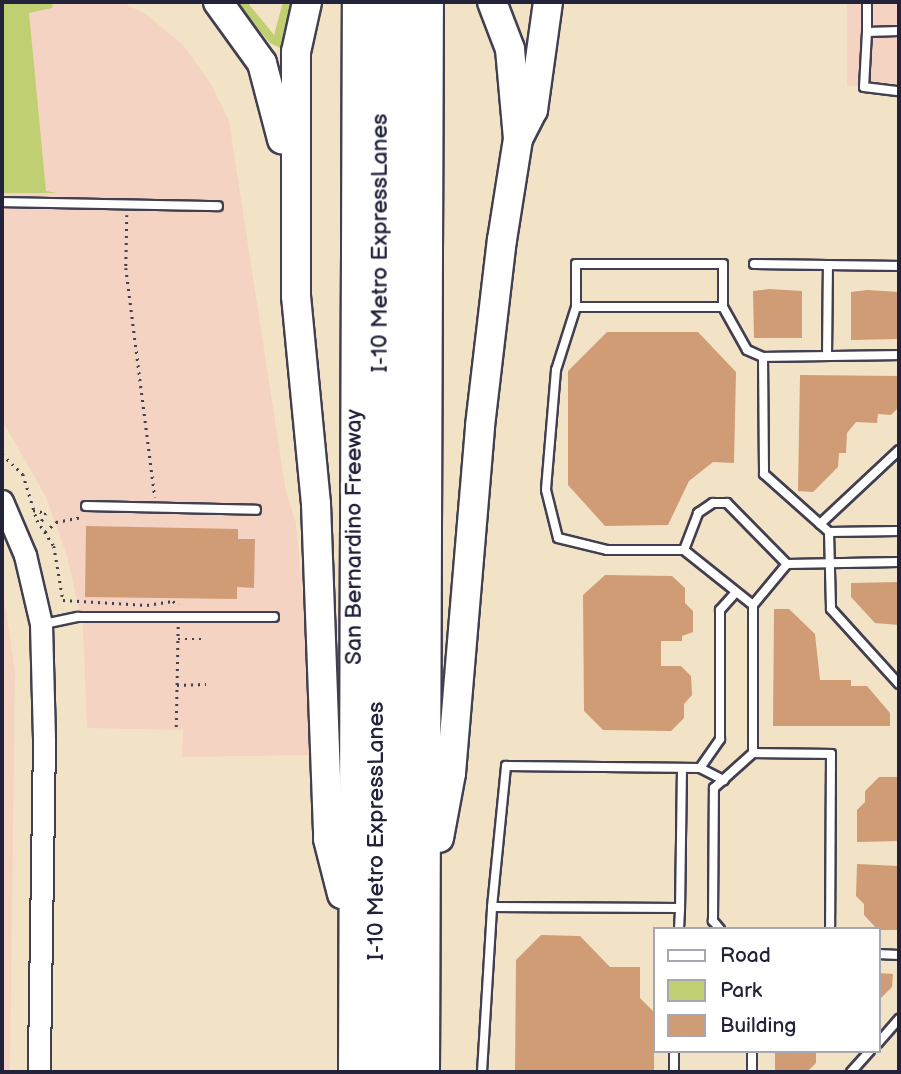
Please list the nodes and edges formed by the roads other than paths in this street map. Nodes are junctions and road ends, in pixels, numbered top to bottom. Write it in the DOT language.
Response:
graph roads {
  1 [pos="218,2"];
  2 [pos="307,2"];
  3 [pos="357,2"];
  4 [pos="381,2"];
  5 [pos="406,2"];
  6 [pos="429,2"];
  7 [pos="445,2"];
  8 [pos="492,2"];
  9 [pos="548,2"];
  10 [pos="867,2"];
  11 [pos="899,31"];
  12 [pos="867,32"];
  13 [pos="899,91"];
  14 [pos="429,99"];
  15 [pos="518,139"];
  16 [pos="2,202"];
  17 [pos="218,206"];
  18 [pos="294,230"];
  19 [pos="754,264"];
  20 [pos="828,265"];
  21 [pos="899,266"];
  22 [pos="576,307"];
  23 [pos="723,307"];
  24 [pos="899,355"];
  25 [pos="827,356"];
  26 [pos="763,357"];
  27 [pos="899,450"];
  28 [pos="2,501"];
  29 [pos="86,506"];
  30 [pos="256,510"];
  31 [pos="820,524"];
  32 [pos="899,531"];
  33 [pos="829,532"];
  34 [pos="684,550"];
  35 [pos="899,562"];
  36 [pos="833,563"];
  37 [pos="787,564"];
  38 [pos="736,592"];
  39 [pos="753,605"];
  40 [pos="274,617"];
  41 [pos="41,624"];
  42 [pos="899,684"];
  43 [pos="753,753"];
  44 [pos="682,768"];
  45 [pos="700,768"];
  46 [pos="724,780"];
  47 [pos="426,903"];
  48 [pos="492,907"];
  49 [pos="680,908"];
  50 [pos="679,927"];
  51 [pos="718,927"];
  52 [pos="830,927"];
  53 [pos="352,934"];
  54 [pos="880,954"];
  55 [pos="899,955"];
  56 [pos="899,1019"];
  57 [pos="880,1041"];
  58 [pos="674,1053"];
  59 [pos="752,1053"];
  60 [pos="868,1053"];
  61 [pos="39,1072"];
  62 [pos="353,1072"];
  63 [pos="375,1072"];
  64 [pos="401,1072"];
  65 [pos="425,1072"];
  66 [pos="482,1072"];
  67 [pos="674,1072"];
  68 [pos="752,1072"];
  69 [pos="851,1072"];
  1 -- 18 [label="highway"];
  2 -- 18 [label="highway"];
  3 -- 53 [label="highway, San Bernardino Freeway"];
  4 -- 63 [label="highway, I-10 Metro ExpressLanes"];
  5 -- 64 [label="highway, I-10 Metro ExpressLanes"];
  6 -- 14 [label="highway"];
  7 -- 14 [label="highway"];
  8 -- 15 [label="highway"];
  9 -- 15 [label="highway"];
  10 -- 12 [label="lane"];
  11 -- 12 [label="lane"];
  12 -- 13 [label="lane"];
  14 -- 47 [label="highway"];
  15 -- 47 [label="highway"];
  16 -- 17 [label="lane"];
  18 -- 53 [label="highway"];
  19 -- 20 [label="lane"];
  20 -- 21 [label="lane"];
  20 -- 25 [label="lane"];
  22 -- 23 [label="lane"];
  22 -- 23 [label="lane"];
  22 -- 34 [label="lane"];
  23 -- 26 [label="lane"];
  24 -- 25 [label="lane"];
  25 -- 26 [label="lane"];
  26 -- 31 [label="lane"];
  27 -- 31 [label="lane"];
  28 -- 41 [label="main road"];
  29 -- 30 [label="lane"];
  31 -- 33 [label="lane"];
  32 -- 33 [label="lane"];
  33 -- 36 [label="lane"];
  34 -- 37 [label="lane"];
  34 -- 38 [label="lane"];
  35 -- 36 [label="lane"];
  36 -- 37 [label="lane"];
  36 -- 42 [label="lane"];
  37 -- 39 [label="lane"];
  38 -- 39 [label="lane"];
  38 -- 45 [label="lane"];
  39 -- 43 [label="lane"];
  40 -- 41 [label="lane"];
  41 -- 61 [label="main road"];
  43 -- 46 [label="lane"];
  43 -- 52 [label="lane"];
  44 -- 45 [label="lane"];
  44 -- 48 [label="lane"];
  44 -- 49 [label="lane"];
  45 -- 46 [label="lane"];
  46 -- 51 [label="lane"];
  47 -- 65 [label="highway"];
  48 -- 49 [label="lane"];
  48 -- 66 [label="lane"];
  49 -- 50 [label="lane"];
  53 -- 62 [label="highway, San Bernardino Freeway"];
  54 -- 55 [label="lane"];
  56 -- 57 [label="lane"];
  58 -- 67 [label="lane"];
  59 -- 68 [label="lane"];
  60 -- 69 [label="lane"];
}
